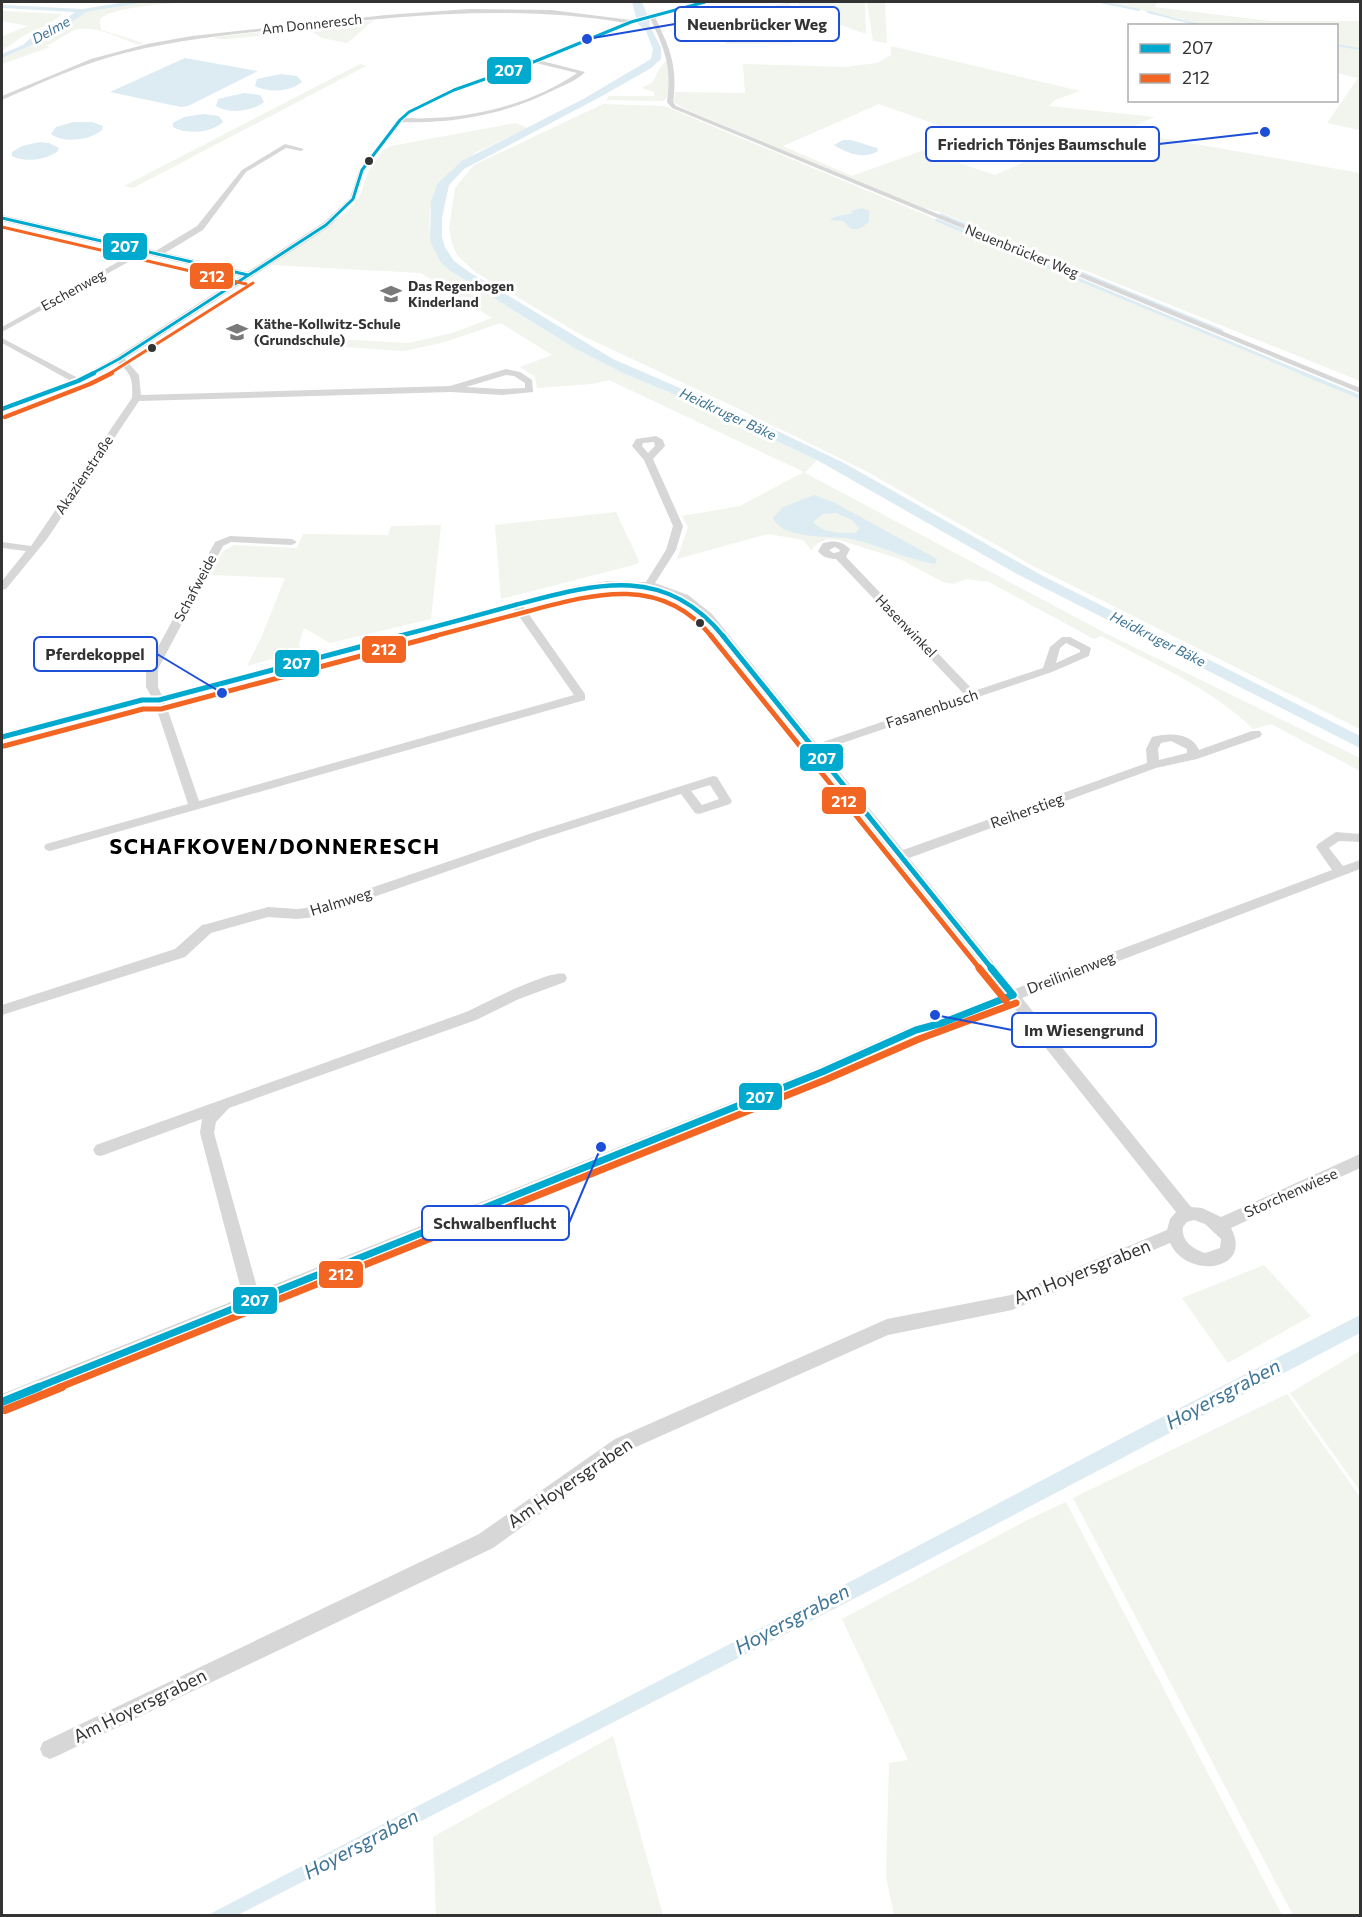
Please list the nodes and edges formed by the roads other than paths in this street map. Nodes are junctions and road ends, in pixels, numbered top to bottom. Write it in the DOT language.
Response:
graph roads {
  1 [pos="705,2"];
  2 [pos="652,16"];
  3 [pos="633,21"];
  4 [pos="536,61"];
  5 [pos="2,98"];
  6 [pos="400,120"];
  7 [pos="301,149"];
  8 [pos="2,218"];
  9 [pos="144,251"];
  10 [pos="157,254"];
  11 [pos="248,275"];
  12 [pos="2,330"];
  13 [pos="2,340"];
  14 [pos="119,359"];
  15 [pos="78,381"];
  16 [pos="451,389"];
  17 [pos="1360,391"];
  18 [pos="136,398"];
  19 [pos="2,409"];
  20 [pos="648,459"];
  21 [pos="292,542"];
  22 [pos="2,545"];
  23 [pos="33,549"];
  24 [pos="839,556"];
  25 [pos="650,585"];
  26 [pos="2,587"];
  27 [pos="517,605"];
  28 [pos="1048,670"];
  29 [pos="972,696"];
  30 [pos="159,700"];
  31 [pos="1256,734"];
  32 [pos="2,737"];
  33 [pos="816,748"];
  34 [pos="1193,756"];
  35 [pos="1153,765"];
  36 [pos="684,790"];
  37 [pos="194,805"];
  38 [pos="1360,838"];
  39 [pos="50,847"];
  40 [pos="900,856"];
  41 [pos="1360,864"];
  42 [pos="1340,872"];
  43 [pos="560,978"];
  44 [pos="1013,995"];
  45 [pos="2,1010"];
  46 [pos="224,1104"];
  47 [pos="101,1150"];
  48 [pos="1360,1161"];
  49 [pos="1187,1214"];
  50 [pos="1221,1225"];
  51 [pos="1174,1234"];
  52 [pos="252,1299"];
  53 [pos="2,1402"];
  54 [pos="50,1749"];
  1 -- 2 [label="street"];
  2 -- 3 [label="street"];
  2 -- 17 [label="street, Neuenbrücker Weg"];
  3 -- 4 [label="street"];
  3 -- 5 [label="street, Am Donneresch"];
  4 -- 6 [label="street"];
  4 -- 6 [label="street"];
  6 -- 11 [label="street"];
  7 -- 10 [label="street"];
  8 -- 9 [label="street"];
  9 -- 10 [label="street"];
  9 -- 12 [label="street, Eschenweg"];
  10 -- 11 [label="street"];
  11 -- 14 [label="street"];
  13 -- 15 [label="street"];
  14 -- 15 [label="street"];
  14 -- 18 [label="street"];
  15 -- 19 [label="street"];
  16 -- 16 [label="street"];
  16 -- 18 [label="street"];
  18 -- 23 [label="street, Akazienstraße"];
  20 -- 25 [label="street"];
  21 -- 30 [label="street, Schafweide"];
  22 -- 23 [label="street"];
  23 -- 26 [label="street, Akazienstraße"];
  24 -- 29 [label="street, Hasenwinkel"];
  25 -- 27 [label="street"];
  25 -- 33 [label="street"];
  27 -- 30 [label="street"];
  27 -- 37 [label="street"];
  28 -- 29 [label="street, Fasanenbusch"];
  29 -- 33 [label="street, Fasanenbusch"];
  30 -- 32 [label="street"];
  30 -- 37 [label="street, Schafweide"];
  31 -- 34 [label="street, Reiherstieg"];
  33 -- 40 [label="street"];
  34 -- 35 [label="street, Reiherstieg"];
  34 -- 35 [label="street"];
  35 -- 40 [label="street, Reiherstieg"];
  36 -- 45 [label="street, Halmweg"];
  37 -- 39 [label="street"];
  38 -- 42 [label="street"];
  40 -- 44 [label="street"];
  41 -- 42 [label="street, Dreilinienweg"];
  42 -- 44 [label="street, Dreilinienweg"];
  43 -- 46 [label="street"];
  44 -- 49 [label="street"];
  44 -- 52 [label="street, Dreilinienweg"];
  46 -- 47 [label="street"];
  46 -- 52 [label="street"];
  48 -- 50 [label="street, Storchenwiese"];
  49 -- 50 [label="street"];
  49 -- 51 [label="street"];
  50 -- 51 [label="street"];
  51 -- 54 [label="street, Am Hoyersgraben"];
  52 -- 53 [label="street, Dreilinienweg"];
}
